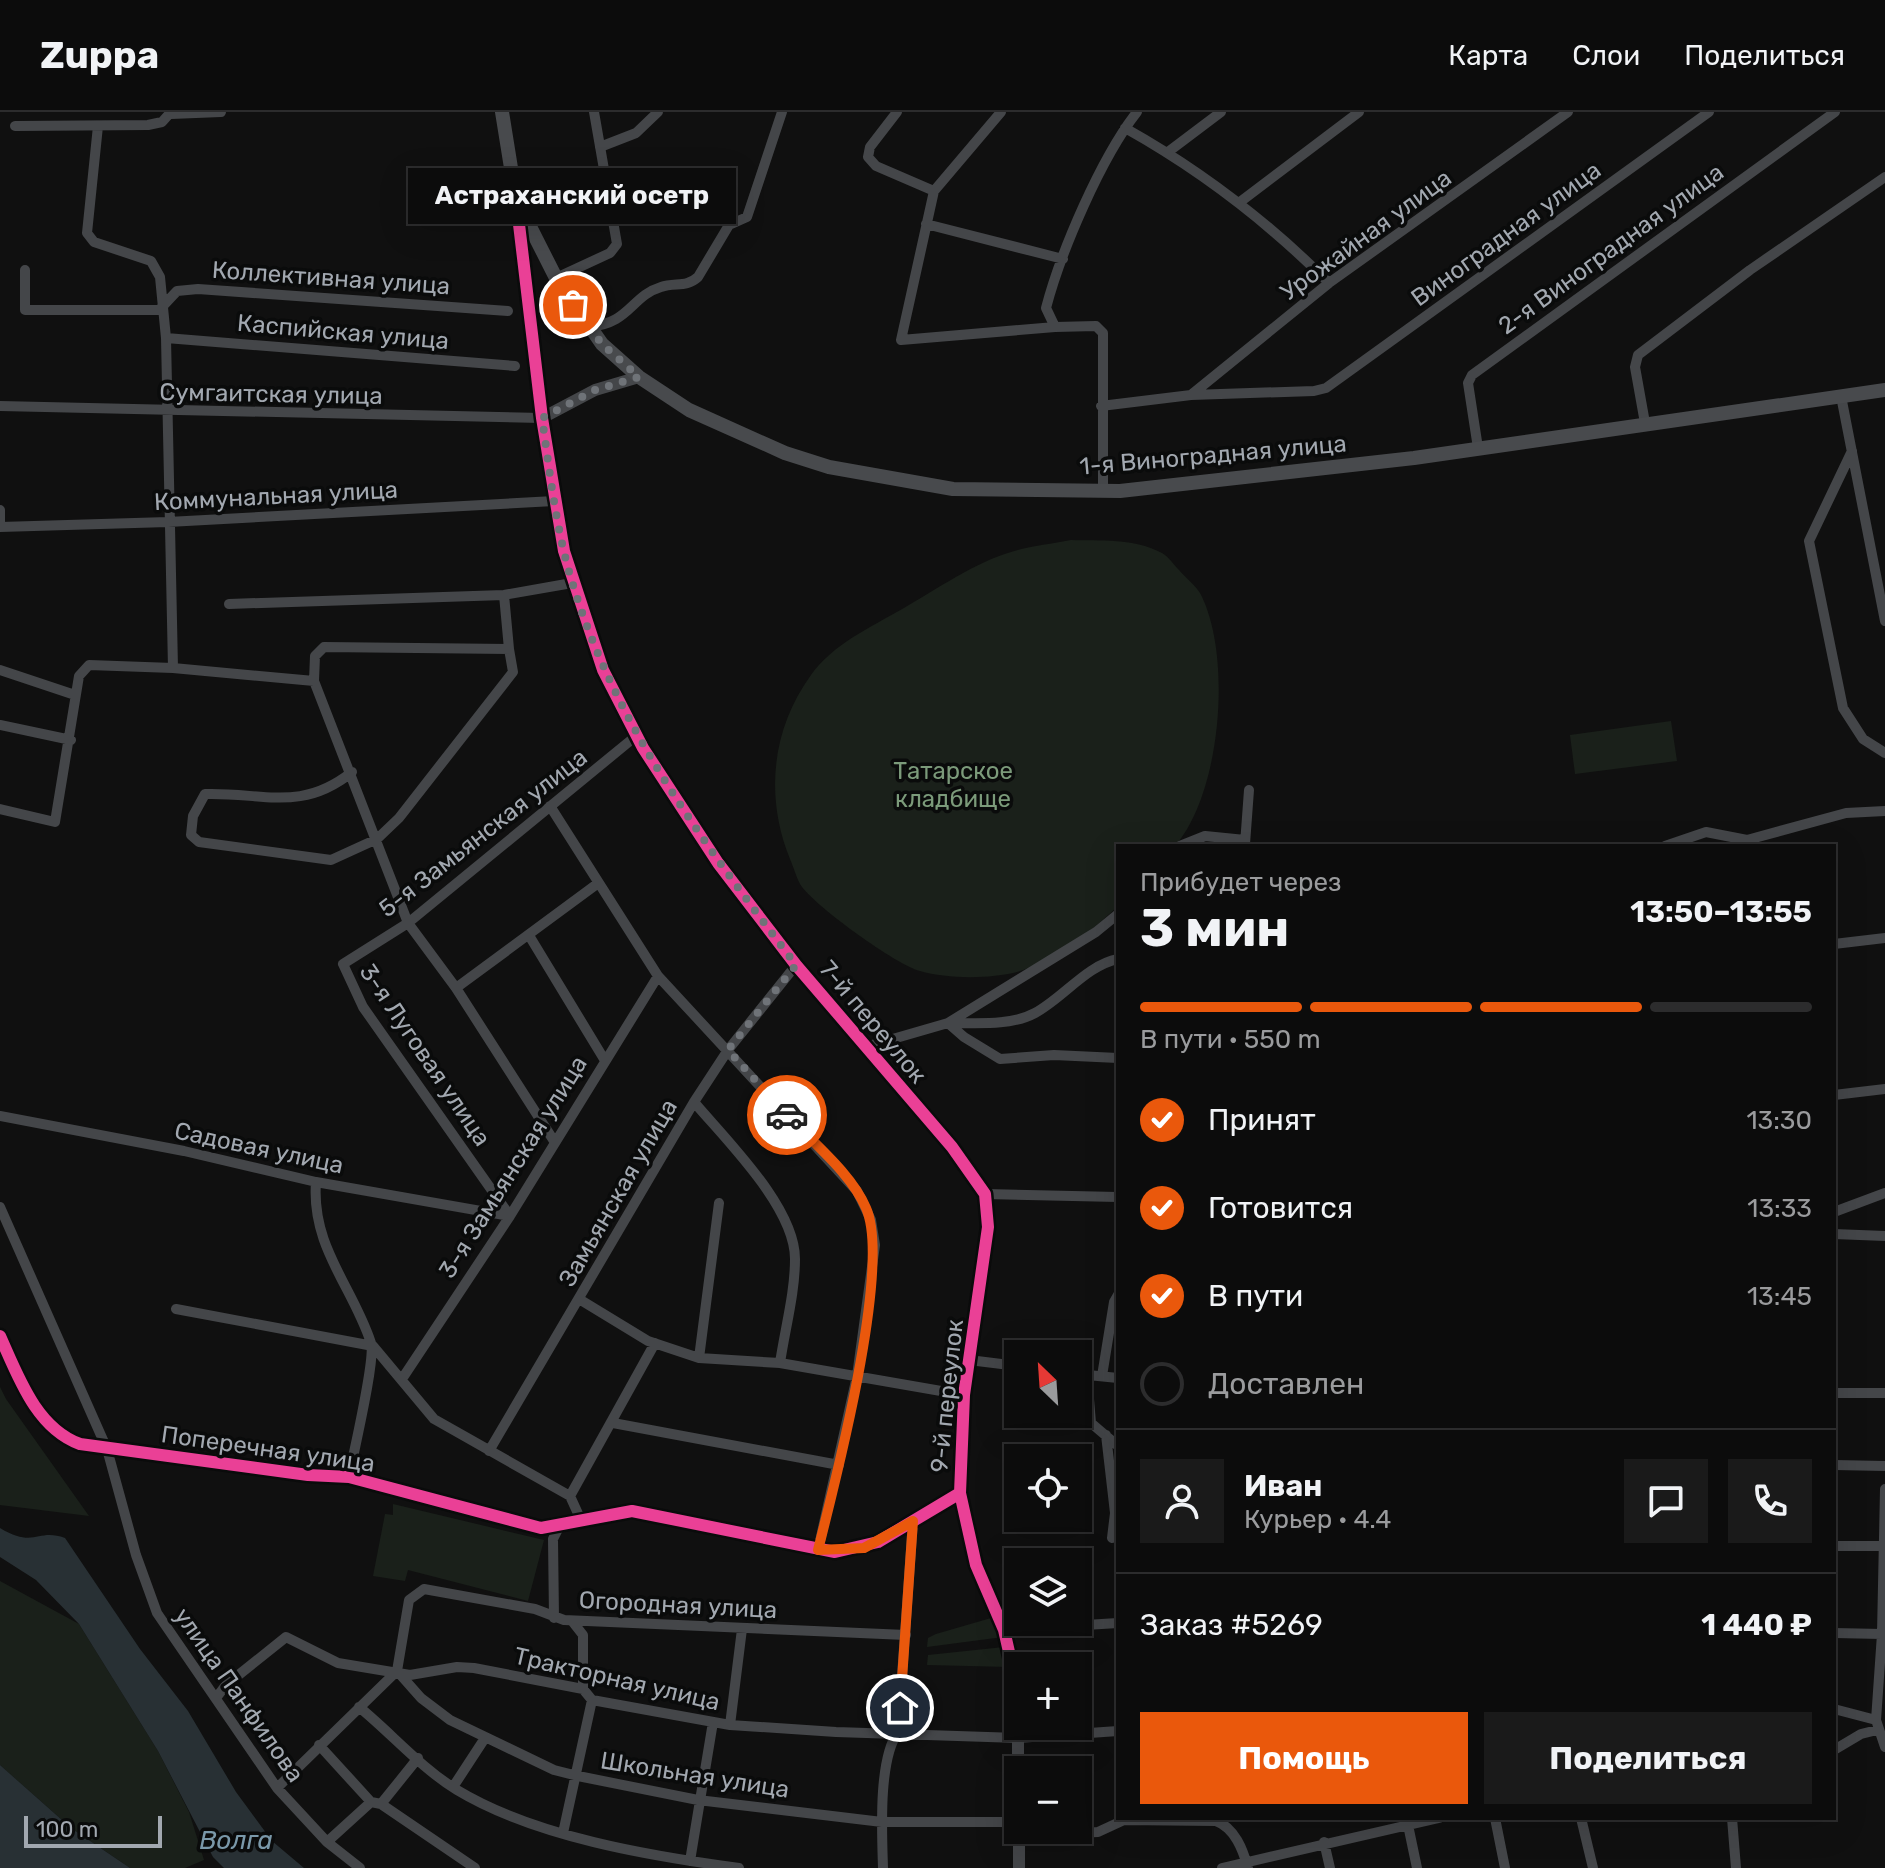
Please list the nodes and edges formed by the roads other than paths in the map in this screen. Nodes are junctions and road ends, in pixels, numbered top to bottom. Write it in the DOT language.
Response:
graph roads {
  1 [pos="221,112"];
  2 [pos="502,112"];
  3 [pos="594,112"];
  4 [pos="658,112"];
  5 [pos="782,112"];
  6 [pos="897,112"];
  7 [pos="1001,112"];
  8 [pos="1137,112"];
  9 [pos="1221,112"];
  10 [pos="1359,112"];
  11 [pos="1568,112"];
  12 [pos="1709,112"];
  13 [pos="1835,112"];
  14 [pos="171,113"];
  15 [pos="15,126"];
  16 [pos="98,126"];
  17 [pos="1125,128"];
  18 [pos="600,147"];
  19 [pos="1168,152"];
  20 [pos="1885,177"];
  21 [pos="934,191"];
  22 [pos="516,199"];
  23 [pos="1240,202"];
  24 [pos="926,224"];
  25 [pos="1063,259"];
  26 [pos="25,270"];
  27 [pos="556,278"];
  28 [pos="1329,283"];
  29 [pos="161,310"];
  30 [pos="508,311"];
  31 [pos="588,327"];
  32 [pos="1055,327"];
  33 [pos="166,338"];
  34 [pos="515,366"];
  35 [pos="639,377"];
  36 [pos="1885,390"];
  37 [pos="1191,395"];
  38 [pos="1841,396"];
  39 [pos="0,406"];
  40 [pos="1101,406"];
  41 [pos="166,412"];
  42 [pos="542,418"];
  43 [pos="1645,423"];
  44 [pos="1478,448"];
  45 [pos="1852,451"];
  46 [pos="1103,491"];
  47 [pos="554,501"];
  48 [pos="0,510"];
  49 [pos="168,522"];
  50 [pos="0,527"];
  51 [pos="572,583"];
  52 [pos="504,595"];
  53 [pos="229,604"];
  54 [pos="1885,621"];
  55 [pos="509,649"];
  56 [pos="173,668"];
  57 [pos="0,670"];
  58 [pos="314,681"];
  59 [pos="75,695"];
  60 [pos="0,725"];
  61 [pos="636,736"];
  62 [pos="71,740"];
  63 [pos="1885,753"];
  64 [pos="352,772"];
  65 [pos="1249,790"];
  66 [pos="550,806"];
  67 [pos="0,809"];
  68 [pos="1885,811"];
  69 [pos="377,839"];
  70 [pos="1244,843"];
  71 [pos="1185,844"];
  72 [pos="1671,844"];
  73 [pos="597,884"];
  74 [pos="1116,916"];
  75 [pos="408,923"];
  76 [pos="530,937"];
  77 [pos="1885,938"];
  78 [pos="1836,944"];
  79 [pos="352,956"];
  80 [pos="1116,960"];
  81 [pos="796,965"];
  82 [pos="658,976"];
  83 [pos="456,988"];
  84 [pos="948,1023"];
  85 [pos="865,1047"];
  86 [pos="728,1050"];
  87 [pos="1116,1058"];
  88 [pos="604,1059"];
  89 [pos="1885,1089"];
  90 [pos="1836,1095"];
  91 [pos="694,1102"];
  92 [pos="0,1116"];
  93 [pos="554,1141"];
  94 [pos="316,1182"];
  95 [pos="1885,1193"];
  96 [pos="985,1194"];
  97 [pos="1116,1197"];
  98 [pos="719,1203"];
  99 [pos="0,1207"];
  100 [pos="1836,1211"];
  101 [pos="510,1216"];
  102 [pos="1836,1234"];
  103 [pos="1885,1236"];
  104 [pos="1116,1298"];
  105 [pos="579,1299"];
  106 [pos="176,1309"];
  107 [pos="0,1336"];
  108 [pos="655,1343"];
  109 [pos="373,1346"];
  110 [pos="699,1358"];
  111 [pos="969,1360"];
  112 [pos="780,1363"];
  113 [pos="1004,1364"];
  114 [pos="1092,1375"];
  115 [pos="857,1376"];
  116 [pos="1102,1376"];
  117 [pos="1116,1378"];
  118 [pos="402,1379"];
  119 [pos="1836,1393"];
  120 [pos="1885,1393"];
  121 [pos="964,1395"];
  122 [pos="613,1423"];
  123 [pos="1092,1424"];
  124 [pos="1106,1435"];
  125 [pos="1116,1444"];
  126 [pos="107,1449"];
  127 [pos="489,1451"];
  128 [pos="839,1465"];
  129 [pos="1836,1465"];
  130 [pos="1885,1466"];
  131 [pos="349,1477"];
  132 [pos="1885,1489"];
  133 [pos="960,1493"];
  134 [pos="570,1496"];
  135 [pos="580,1518"];
  136 [pos="913,1521"];
  137 [pos="561,1523"];
  138 [pos="1112,1538"];
  139 [pos="1836,1546"];
  140 [pos="1883,1546"];
  141 [pos="818,1550"];
  142 [pos="554,1618"];
  143 [pos="572,1621"];
  144 [pos="1116,1623"];
  145 [pos="1092,1625"];
  146 [pos="742,1629"];
  147 [pos="1004,1630"];
  148 [pos="1836,1633"];
  149 [pos="1882,1634"];
  150 [pos="906,1635"];
  151 [pos="397,1671"];
  152 [pos="583,1689"];
  153 [pos="216,1698"];
  154 [pos="592,1700"];
  155 [pos="359,1707"];
  156 [pos="1836,1710"];
  157 [pos="713,1722"];
  158 [pos="730,1725"];
  159 [pos="1876,1725"];
  160 [pos="1092,1731"];
  161 [pos="1116,1731"];
  162 [pos="898,1732"];
  163 [pos="1004,1732"];
  164 [pos="485,1738"];
  165 [pos="319,1745"];
  166 [pos="1885,1746"];
  167 [pos="1836,1749"];
  168 [pos="418,1758"];
  169 [pos="578,1776"];
  170 [pos="453,1787"];
  171 [pos="277,1788"];
  172 [pos="698,1800"];
  173 [pos="376,1803"];
  174 [pos="1430,1820"];
  175 [pos="1495,1820"];
  176 [pos="1581,1820"];
  177 [pos="1732,1820"];
  178 [pos="882,1822"];
  179 [pos="1408,1825"];
  180 [pos="1004,1828"];
  181 [pos="1092,1832"];
  182 [pos="563,1833"];
  183 [pos="327,1842"];
  184 [pos="1324,1842"];
  185 [pos="1019,1844"];
  186 [pos="690,1861"];
  187 [pos="1247,1864"];
  188 [pos="360,1868"];
  189 [pos="475,1868"];
  190 [pos="739,1868"];
  191 [pos="883,1868"];
  192 [pos="1019,1868"];
  193 [pos="1222,1868"];
  194 [pos="1330,1868"];
  195 [pos="1417,1868"];
  196 [pos="1505,1868"];
  197 [pos="1593,1868"];
  198 [pos="1736,1868"];
  1 -- 14 [label="street"];
  2 -- 22 [label="main road, 1-я Виноградная улица"];
  3 -- 18 [label="street"];
  4 -- 18 [label="street"];
  5 -- 31 [label="street"];
  6 -- 21 [label="street"];
  7 -- 21 [label="street"];
  8 -- 17 [label="street"];
  9 -- 19 [label="street"];
  10 -- 23 [label="street"];
  11 -- 28 [label="street, Урожайная улица"];
  12 -- 37 [label="street, Виноградная улица"];
  13 -- 44 [label="street, 2-я Виноградная улица"];
  14 -- 16 [label="street"];
  15 -- 16 [label="street"];
  16 -- 29 [label="street"];
  17 -- 19 [label="street"];
  17 -- 25 [label="street"];
  18 -- 27 [label="street"];
  19 -- 23 [label="street"];
  20 -- 43 [label="street"];
  21 -- 24 [label="street"];
  22 -- 27 [label="main road, 1-я Виноградная улица"];
  22 -- 42 [label="street, 7-й переулок"];
  23 -- 28 [label="street"];
  24 -- 25 [label="street"];
  24 -- 32 [label="street"];
  25 -- 32 [label="street"];
  26 -- 29 [label="street"];
  27 -- 31 [label="main road, 1-я Виноградная улица"];
  28 -- 37 [label="street, Урожайная улица"];
  29 -- 30 [label="street, Коллективная улица"];
  29 -- 33 [label="street"];
  31 -- 35 [label="main road, 1-я Виноградная улица"];
  32 -- 40 [label="street"];
  33 -- 34 [label="street, Каспийская улица"];
  33 -- 41 [label="street"];
  35 -- 42 [label="street"];
  35 -- 46 [label="main road, 1-я Виноградная улица"];
  36 -- 38 [label="main road, 1-я Виноградная улица"];
  37 -- 40 [label="street"];
  38 -- 43 [label="main road, 1-я Виноградная улица"];
  38 -- 45 [label="street"];
  39 -- 41 [label="street, Сумгаитская улица"];
  40 -- 46 [label="street"];
  41 -- 42 [label="street, Сумгаитская улица"];
  41 -- 49 [label="street"];
  42 -- 47 [label="street, 7-й переулок"];
  43 -- 44 [label="main road, 1-я Виноградная улица"];
  44 -- 46 [label="main road, 1-я Виноградная улица"];
  45 -- 54 [label="street"];
  45 -- 63 [label="street"];
  47 -- 49 [label="street, Коммунальная улица"];
  47 -- 51 [label="street, 7-й переулок"];
  48 -- 50 [label="street"];
  49 -- 50 [label="street, Коммунальная улица"];
  49 -- 56 [label="street"];
  51 -- 52 [label="street"];
  51 -- 61 [label="street, 7-й переулок"];
  52 -- 53 [label="street"];
  52 -- 55 [label="street"];
  55 -- 58 [label="street"];
  55 -- 69 [label="street"];
  56 -- 58 [label="street"];
  56 -- 59 [label="street"];
  57 -- 59 [label="street"];
  58 -- 64 [label="street"];
  59 -- 62 [label="street"];
  60 -- 62 [label="street"];
  61 -- 66 [label="street, 5-я Замьянская улица"];
  61 -- 81 [label="street, 7-й переулок"];
  62 -- 67 [label="street"];
  64 -- 69 [label="street"];
  64 -- 69 [label="street"];
  65 -- 70 [label="street"];
  66 -- 73 [label="street"];
  66 -- 75 [label="street, 5-я Замьянская улица"];
  68 -- 72 [label="street"];
  69 -- 75 [label="street"];
  70 -- 71 [label="street"];
  73 -- 76 [label="street"];
  73 -- 82 [label="street"];
  74 -- 84 [label="street"];
  75 -- 79 [label="street, 5-я Замьянская улица"];
  75 -- 83 [label="street"];
  76 -- 83 [label="street"];
  76 -- 88 [label="street"];
  77 -- 78 [label="street"];
  79 -- 101 [label="street, 3-я Луговая улица"];
  80 -- 84 [label="street"];
  81 -- 85 [label="street, 7-й переулок"];
  81 -- 86 [label="street, Замьянская улица"];
  82 -- 86 [label="street"];
  82 -- 88 [label="street, 3-я Замьянская улица"];
  83 -- 93 [label="street"];
  84 -- 85 [label="street"];
  84 -- 87 [label="street"];
  85 -- 96 [label="street, 7-й переулок"];
  86 -- 91 [label="street, Замьянская улица"];
  86 -- 115 [label="street"];
  88 -- 93 [label="street, 3-я Замьянская улица"];
  89 -- 90 [label="street"];
  91 -- 105 [label="street, Замьянская улица"];
  91 -- 112 [label="street"];
  92 -- 94 [label="street, Садовая улица"];
  93 -- 101 [label="street, 3-я Замьянская улица"];
  94 -- 101 [label="street, Садовая улица"];
  94 -- 109 [label="street"];
  95 -- 100 [label="street"];
  96 -- 97 [label="street"];
  96 -- 111 [label="street, 9-й переулок"];
  98 -- 110 [label="street"];
  99 -- 126 [label="street, улица Панфилова"];
  101 -- 118 [label="street, 3-я Замьянская улица"];
  102 -- 103 [label="street"];
  104 -- 116 [label="street"];
  105 -- 108 [label="street"];
  105 -- 127 [label="street, Замьянская улица"];
  106 -- 109 [label="street"];
  107 -- 126 [label="street, Поперечная улица"];
  108 -- 110 [label="street"];
  108 -- 122 [label="street"];
  109 -- 118 [label="street"];
  109 -- 131 [label="street"];
  110 -- 112 [label="street"];
  111 -- 113 [label="street"];
  111 -- 121 [label="street, 9-й переулок"];
  112 -- 115 [label="street"];
  114 -- 116 [label="street"];
  115 -- 121 [label="street"];
  115 -- 128 [label="street"];
  116 -- 117 [label="street"];
  118 -- 127 [label="street"];
  119 -- 120 [label="street"];
  121 -- 133 [label="street, 9-й переулок"];
  122 -- 128 [label="street"];
  122 -- 134 [label="street"];
  123 -- 124 [label="street"];
  124 -- 125 [label="street"];
  124 -- 138 [label="street"];
  126 -- 131 [label="street, Поперечная улица"];
  126 -- 153 [label="street, улица Панфилова"];
  127 -- 134 [label="street"];
  128 -- 141 [label="street"];
  129 -- 130 [label="street"];
  131 -- 137 [label="street, Поперечная улица"];
  132 -- 140 [label="street"];
  133 -- 136 [label="street, Поперечная улица"];
  133 -- 147 [label="street, 9-й переулок"];
  134 -- 135 [label="street"];
  135 -- 137 [label="street, Поперечная улица"];
  135 -- 141 [label="street, Поперечная улица"];
  136 -- 141 [label="street, Поперечная улица"];
  136 -- 150 [label="street"];
  137 -- 142 [label="street"];
  139 -- 140 [label="street"];
  140 -- 149 [label="street"];
  142 -- 143 [label="street, Огородная улица"];
  142 -- 151 [label="street, Огородная улица"];
  143 -- 146 [label="street, Огородная улица"];
  143 -- 152 [label="street"];
  144 -- 145 [label="street"];
  146 -- 150 [label="street, Огородная улица"];
  146 -- 158 [label="street"];
  148 -- 149 [label="street"];
  149 -- 159 [label="street"];
  150 -- 162 [label="street"];
  151 -- 152 [label="street, Тракторная улица"];
  151 -- 153 [label="street, Тракторная улица"];
  151 -- 155 [label="street"];
  151 -- 164 [label="street, Школьная улица"];
  152 -- 154 [label="street, Тракторная улица"];
  153 -- 171 [label="street, улица Панфилова"];
  154 -- 157 [label="street, Тракторная улица"];
  154 -- 169 [label="street"];
  155 -- 165 [label="street"];
  155 -- 168 [label="street"];
  156 -- 159 [label="street"];
  157 -- 158 [label="street, Тракторная улица"];
  157 -- 172 [label="street"];
  158 -- 162 [label="street, Тракторная улица"];
  159 -- 166 [label="street"];
  159 -- 167 [label="street"];
  160 -- 161 [label="street, Тракторная улица"];
  162 -- 163 [label="street, Тракторная улица"];
  162 -- 178 [label="street"];
  164 -- 169 [label="street, Школьная улица"];
  164 -- 170 [label="street"];
  165 -- 171 [label="street"];
  165 -- 173 [label="street"];
  168 -- 170 [label="street"];
  168 -- 173 [label="street"];
  169 -- 172 [label="street, Школьная улица"];
  169 -- 182 [label="street"];
  170 -- 182 [label="street"];
  171 -- 183 [label="street, улица Панфилова"];
  172 -- 178 [label="street, Школьная улица"];
  172 -- 186 [label="street"];
  173 -- 183 [label="street"];
  173 -- 189 [label="street"];
  174 -- 179 [label="street"];
  175 -- 196 [label="street"];
  176 -- 197 [label="street"];
  177 -- 198 [label="street"];
  178 -- 180 [label="street, Школьная улица"];
  178 -- 191 [label="street"];
  179 -- 184 [label="street"];
  179 -- 195 [label="street"];
  181 -- 187 [label="street, Школьная улица"];
  182 -- 186 [label="street"];
  183 -- 188 [label="street, улица Панфилова"];
  184 -- 187 [label="street"];
  184 -- 194 [label="street"];
  185 -- 192 [label="street"];
  186 -- 190 [label="street"];
  187 -- 193 [label="street"];
}
